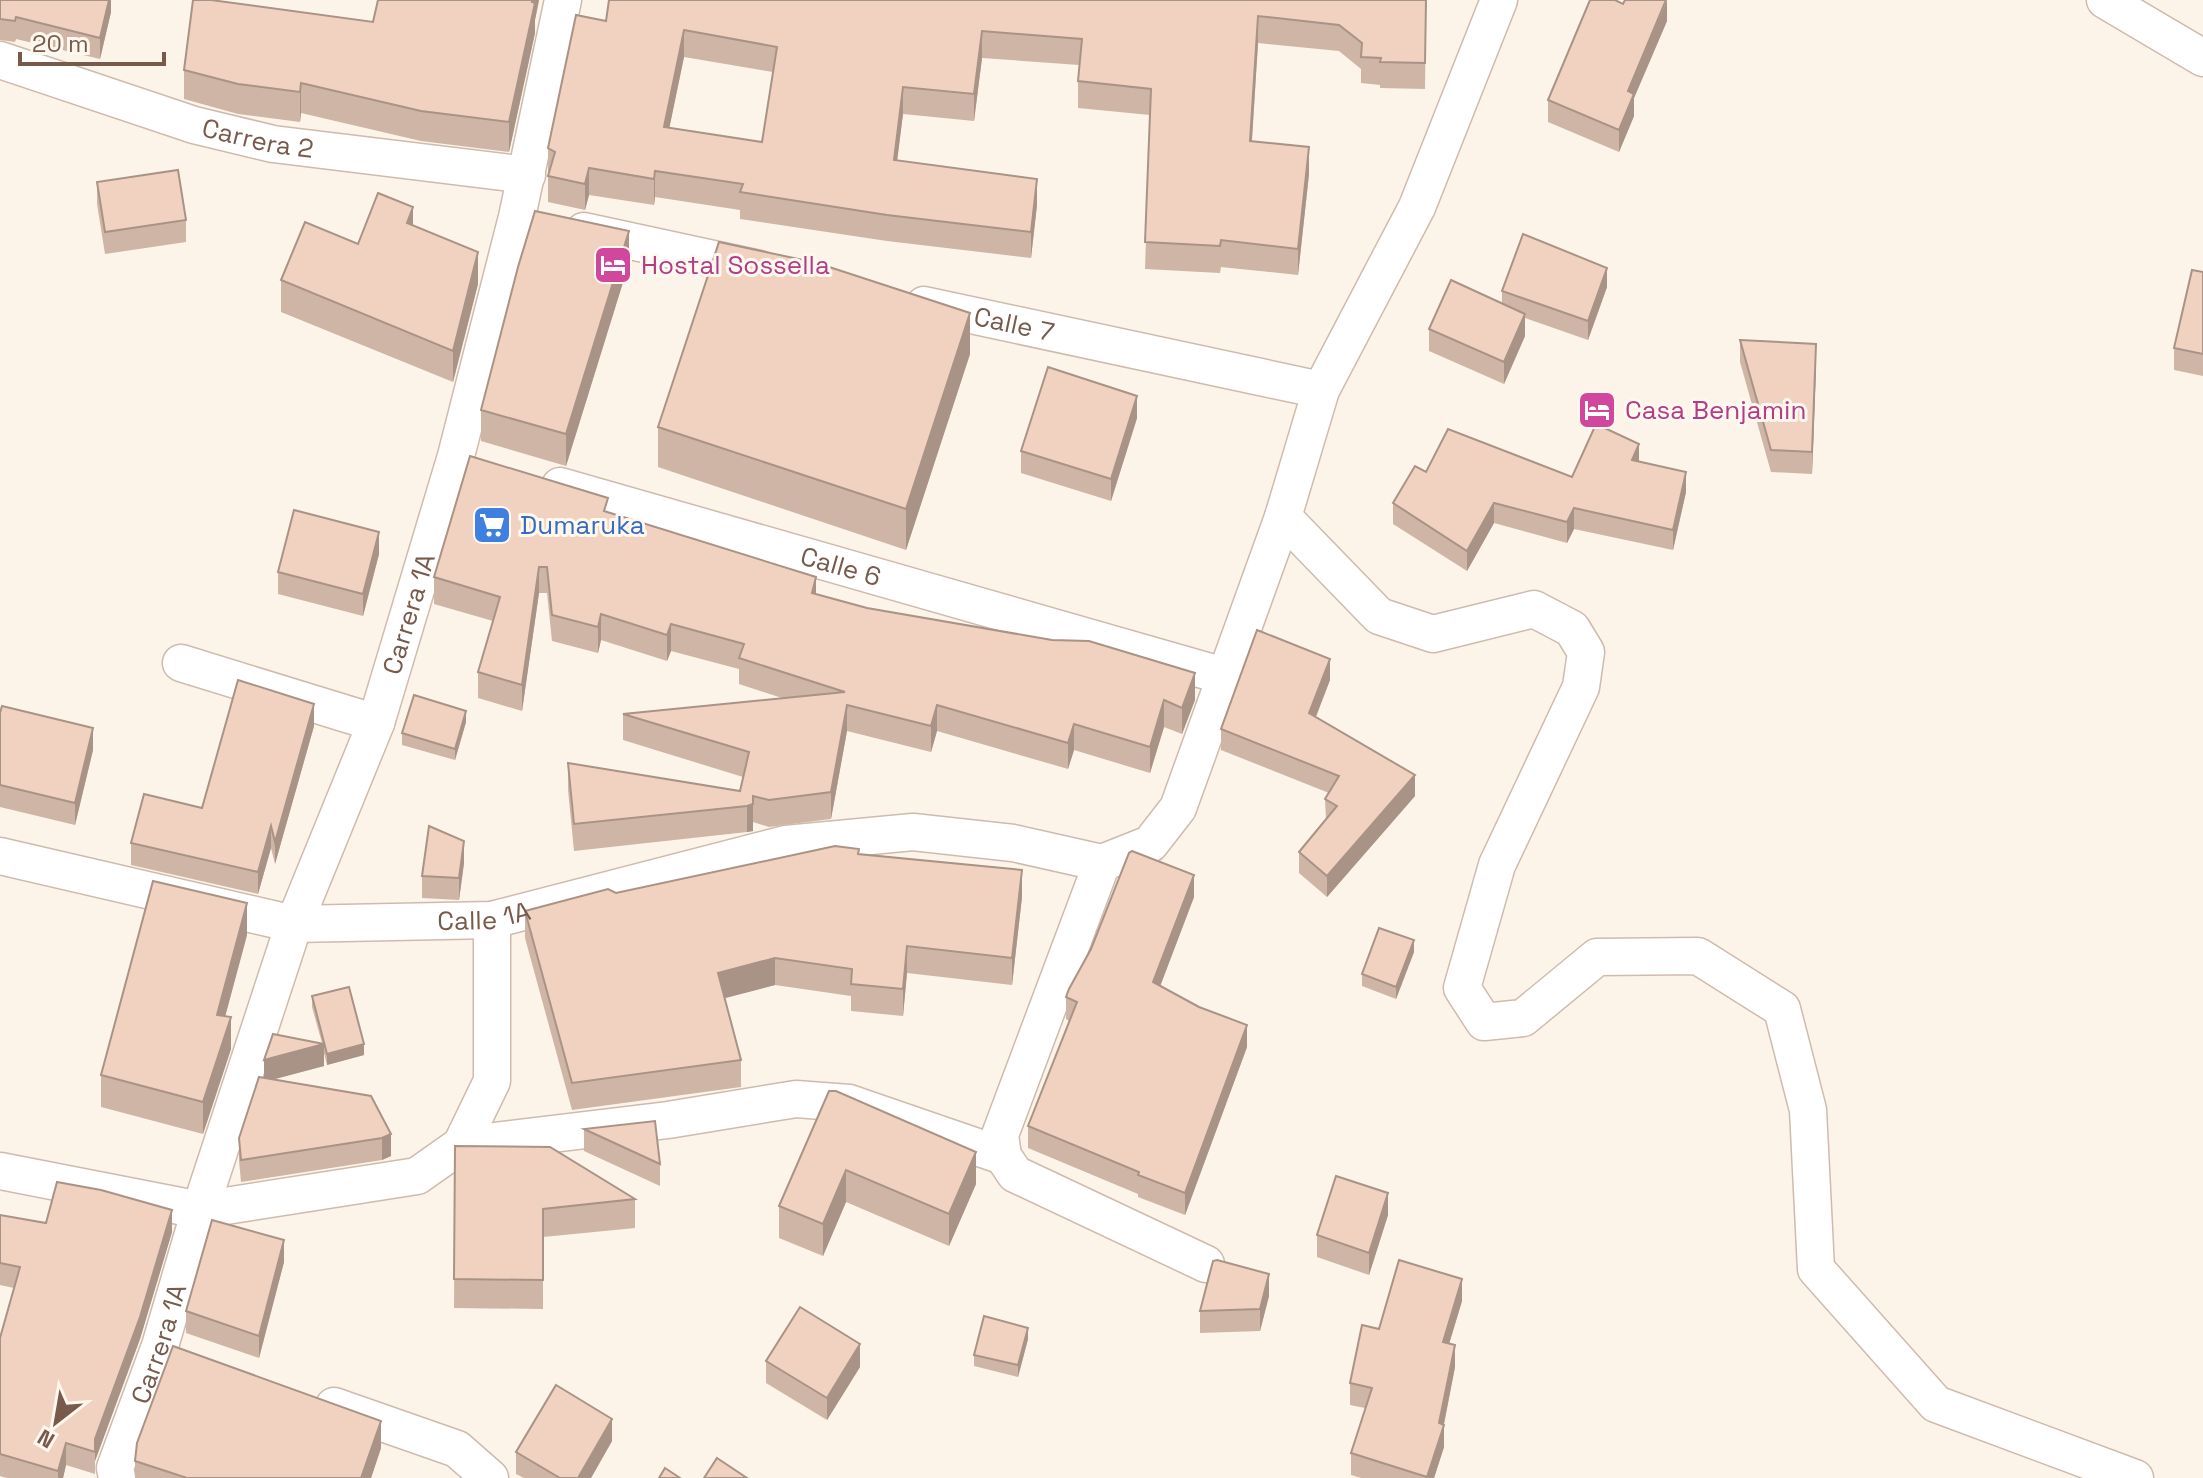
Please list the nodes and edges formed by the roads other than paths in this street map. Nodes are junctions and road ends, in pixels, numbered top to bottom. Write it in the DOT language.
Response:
graph roads {
  1 [pos="563,0"];
  2 [pos="1499,0"];
  3 [pos="2105,0"];
  4 [pos="2203,58"];
  5 [pos="0,60"];
  6 [pos="527,175"];
  7 [pos="517,217"];
  8 [pos="796,277"];
  9 [pos="888,297"];
  10 [pos="1321,390"];
  11 [pos="533,478"];
  12 [pos="1283,517"];
  13 [pos="181,663"];
  14 [pos="1224,676"];
  15 [pos="376,723"];
  16 [pos="0,856"];
  17 [pos="1102,863"];
  18 [pos="492,920"];
  19 [pos="294,924"];
  20 [pos="461,1145"];
  21 [pos="1003,1156"];
  22 [pos="0,1171"];
  23 [pos="200,1210"];
  24 [pos="1206,1264"];
  25 [pos="309,1398"];
  26 [pos="117,1478"];
  27 [pos="490,1478"];
  28 [pos="2135,1478"];
  1 -- 6 [label="street, Carrera 1A"];
  2 -- 10 [label="street"];
  3 -- 4 [label="street"];
  5 -- 6 [label="street, Carrera 2"];
  6 -- 7 [label="street, Carrera 1A"];
  7 -- 8 [label="street"];
  7 -- 15 [label="street, Carrera 1A"];
  9 -- 10 [label="street, Calle 7"];
  10 -- 12 [label="street"];
  11 -- 14 [label="street, Calle 6"];
  12 -- 14 [label="street"];
  12 -- 28 [label="street"];
  13 -- 15 [label="street"];
  14 -- 17 [label="street"];
  15 -- 19 [label="street, Carrera 1A"];
  16 -- 19 [label="street, Calle 1A"];
  17 -- 18 [label="street, Calle 1A"];
  17 -- 21 [label="street"];
  18 -- 19 [label="street, Calle 1A"];
  18 -- 20 [label="street"];
  19 -- 23 [label="street, Carrera 1A"];
  20 -- 21 [label="street"];
  20 -- 23 [label="street"];
  21 -- 24 [label="street"];
  22 -- 23 [label="street"];
  23 -- 26 [label="street, Carrera 1A"];
  25 -- 27 [label="street"];
}
